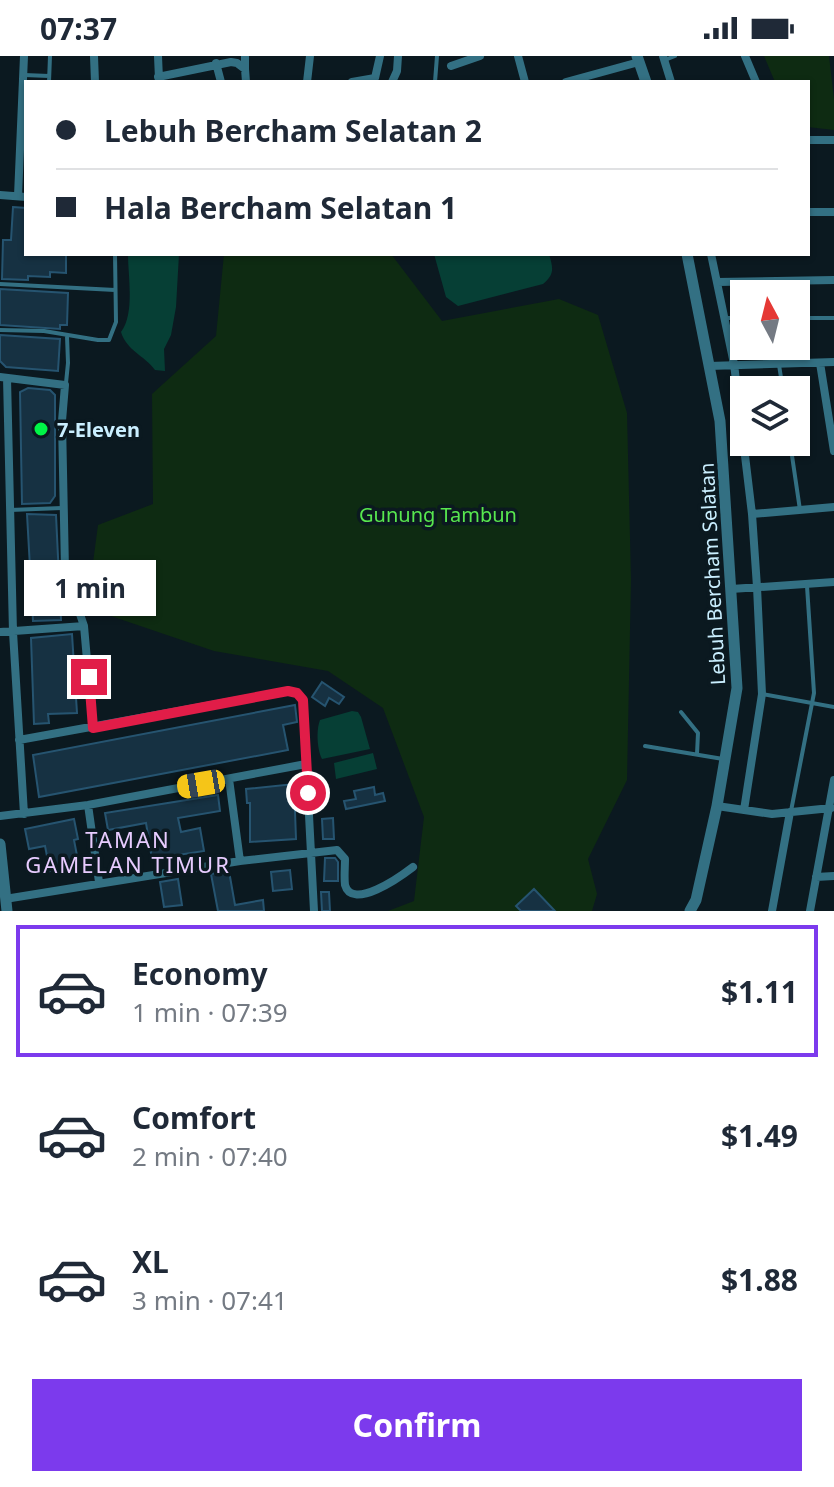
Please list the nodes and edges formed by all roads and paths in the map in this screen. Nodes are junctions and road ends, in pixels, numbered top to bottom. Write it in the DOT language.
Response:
graph roads {
  1 [pos="24,56"];
  2 [pos="50,56"];
  3 [pos="94,56"];
  4 [pos="158,56"];
  5 [pos="245,56"];
  6 [pos="310,56"];
  7 [pos="380,56"];
  8 [pos="398,56"];
  9 [pos="437,56"];
  10 [pos="518,56"];
  11 [pos="675,56"];
  12 [pos="745,56"];
  13 [pos="474,57"];
  14 [pos="664,58"];
  15 [pos="638,59"];
  16 [pos="216,63"];
  17 [pos="451,66"];
  18 [pos="245,69"];
  19 [pos="23,75"];
  20 [pos="49,79"];
  21 [pos="95,80"];
  22 [pos="159,80"];
  23 [pos="220,80"];
  24 [pos="246,80"];
  25 [pos="307,80"];
  26 [pos="364,80"];
  27 [pos="393,80"];
  28 [pos="435,80"];
  29 [pos="524,80"];
  30 [pos="572,80"];
  31 [pos="645,80"];
  32 [pos="670,80"];
  33 [pos="755,80"];
  34 [pos="810,140"];
  35 [pos="834,140"];
  36 [pos="0,195"];
  37 [pos="22,197"];
  38 [pos="810,212"];
  39 [pos="834,212"];
  40 [pos="115,256"];
  41 [pos="687,256"];
  42 [pos="711,256"];
  43 [pos="834,280"];
  44 [pos="717,282"];
  45 [pos="0,284"];
  46 [pos="115,290"];
  47 [pos="725,318"];
  48 [pos="730,318"];
  49 [pos="810,318"];
  50 [pos="834,318"];
  51 [pos="0,330"];
  52 [pos="67,336"];
  53 [pos="834,362"];
  54 [pos="779,363"];
  55 [pos="820,363"];
  56 [pos="734,364"];
  57 [pos="709,366"];
  58 [pos="781,376"];
  59 [pos="4,378"];
  60 [pos="65,385"];
  61 [pos="834,451"];
  62 [pos="792,456"];
  63 [pos="834,507"];
  64 [pos="62,508"];
  65 [pos="10,510"];
  66 [pos="800,510"];
  67 [pos="752,514"];
  68 [pos="834,582"];
  69 [pos="806,584"];
  70 [pos="757,587"];
  71 [pos="731,589"];
  72 [pos="84,626"];
  73 [pos="0,632"];
  74 [pos="13,632"];
  75 [pos="762,694"];
  76 [pos="813,703"];
  77 [pos="834,707"];
  78 [pos="681,712"];
  79 [pos="93,728"];
  80 [pos="19,740"];
  81 [pos="645,746"];
  82 [pos="697,754"];
  83 [pos="725,759"];
  84 [pos="306,764"];
  85 [pos="229,779"];
  86 [pos="834,780"];
  87 [pos="88,805"];
  88 [pos="717,806"];
  89 [pos="831,808"];
  90 [pos="744,810"];
  91 [pos="790,812"];
  92 [pos="24,814"];
  93 [pos="0,816"];
  94 [pos="0,844"];
  95 [pos="310,851"];
  96 [pos="0,854"];
  97 [pos="240,861"];
  98 [pos="413,867"];
  99 [pos="834,876"];
  100 [pos="816,877"];
  101 [pos="99,882"];
  102 [pos="6,905"];
  103 [pos="314,911"];
  104 [pos="690,911"];
  105 [pos="772,911"];
  106 [pos="810,911"];
  1 -- 19 [label="street"];
  2 -- 20 [label="lane"];
  3 -- 21 [label="street"];
  4 -- 22 [label="street"];
  5 -- 18 [label="street"];
  6 -- 25 [label="street"];
  7 -- 26 [label="street"];
  8 -- 27 [label="street"];
  9 -- 28 [label="lane"];
  10 -- 29 [label="street"];
  11 -- 14 [label="lane"];
  12 -- 33 [label="street"];
  13 -- 17 [label="street"];
  14 -- 32 [label="street"];
  15 -- 30 [label="street"];
  15 -- 31 [label="street"];
  16 -- 18 [label="street"];
  16 -- 22 [label="street"];
  16 -- 23 [label="street"];
  18 -- 24 [label="street"];
  19 -- 20 [label="lane"];
  19 -- 37 [label="street"];
  34 -- 35 [label="street"];
  36 -- 37 [label="street"];
  38 -- 39 [label="street"];
  40 -- 46 [label="lane"];
  41 -- 57 [label="street, Lebuh Bercham Selatan"];
  42 -- 44 [label="street"];
  43 -- 44 [label="street"];
  44 -- 47 [label="street"];
  45 -- 46 [label="lane"];
  46 -- 52 [label="lane"];
  47 -- 48 [label="lane"];
  47 -- 56 [label="street"];
  49 -- 50 [label="lane"];
  51 -- 52 [label="lane"];
  52 -- 60 [label="lane"];
  53 -- 55 [label="street"];
  54 -- 55 [label="street"];
  54 -- 56 [label="street"];
  54 -- 58 [label="lane"];
  55 -- 61 [label="street"];
  56 -- 57 [label="street"];
  56 -- 67 [label="street"];
  57 -- 71 [label="street, Lebuh Bercham Selatan"];
  59 -- 60 [label="street"];
  59 -- 65 [label="street"];
  60 -- 64 [label="street"];
  62 -- 66 [label="lane"];
  63 -- 66 [label="street"];
  64 -- 65 [label="lane"];
  64 -- 72 [label="street"];
  65 -- 74 [label="street"];
  66 -- 67 [label="street"];
  67 -- 70 [label="street"];
  68 -- 69 [label="street"];
  69 -- 70 [label="street"];
  69 -- 76 [label="lane"];
  70 -- 71 [label="street"];
  70 -- 75 [label="street"];
  71 -- 83 [label="street, Lebuh Bercham Selatan"];
  72 -- 74 [label="street"];
  72 -- 79 [label="street"];
  73 -- 74 [label="street"];
  74 -- 80 [label="street"];
  75 -- 76 [label="lane"];
  75 -- 90 [label="street"];
  76 -- 77 [label="lane"];
  76 -- 91 [label="lane"];
  78 -- 82 [label="lane"];
  79 -- 80 [label="street"];
  79 -- 84 [label="street"];
  80 -- 92 [label="street"];
  81 -- 82 [label="lane"];
  82 -- 83 [label="lane"];
  83 -- 88 [label="street, Lebuh Bercham Selatan"];
  84 -- 85 [label="street"];
  84 -- 95 [label="street"];
  85 -- 87 [label="street"];
  85 -- 97 [label="street"];
  86 -- 89 [label="street"];
  87 -- 92 [label="street"];
  87 -- 101 [label="street"];
  88 -- 90 [label="street"];
  88 -- 104 [label="street, Lebuh Bercham Selatan"];
  89 -- 91 [label="street"];
  89 -- 100 [label="street"];
  90 -- 91 [label="street"];
  91 -- 105 [label="street"];
  92 -- 93 [label="street"];
  94 -- 96 [label="street"];
  95 -- 97 [label="street"];
  95 -- 98 [label="street"];
  95 -- 103 [label="street"];
  96 -- 102 [label="street"];
  97 -- 101 [label="street"];
  99 -- 100 [label="street"];
  100 -- 106 [label="street"];
  101 -- 102 [label="street"];
}
